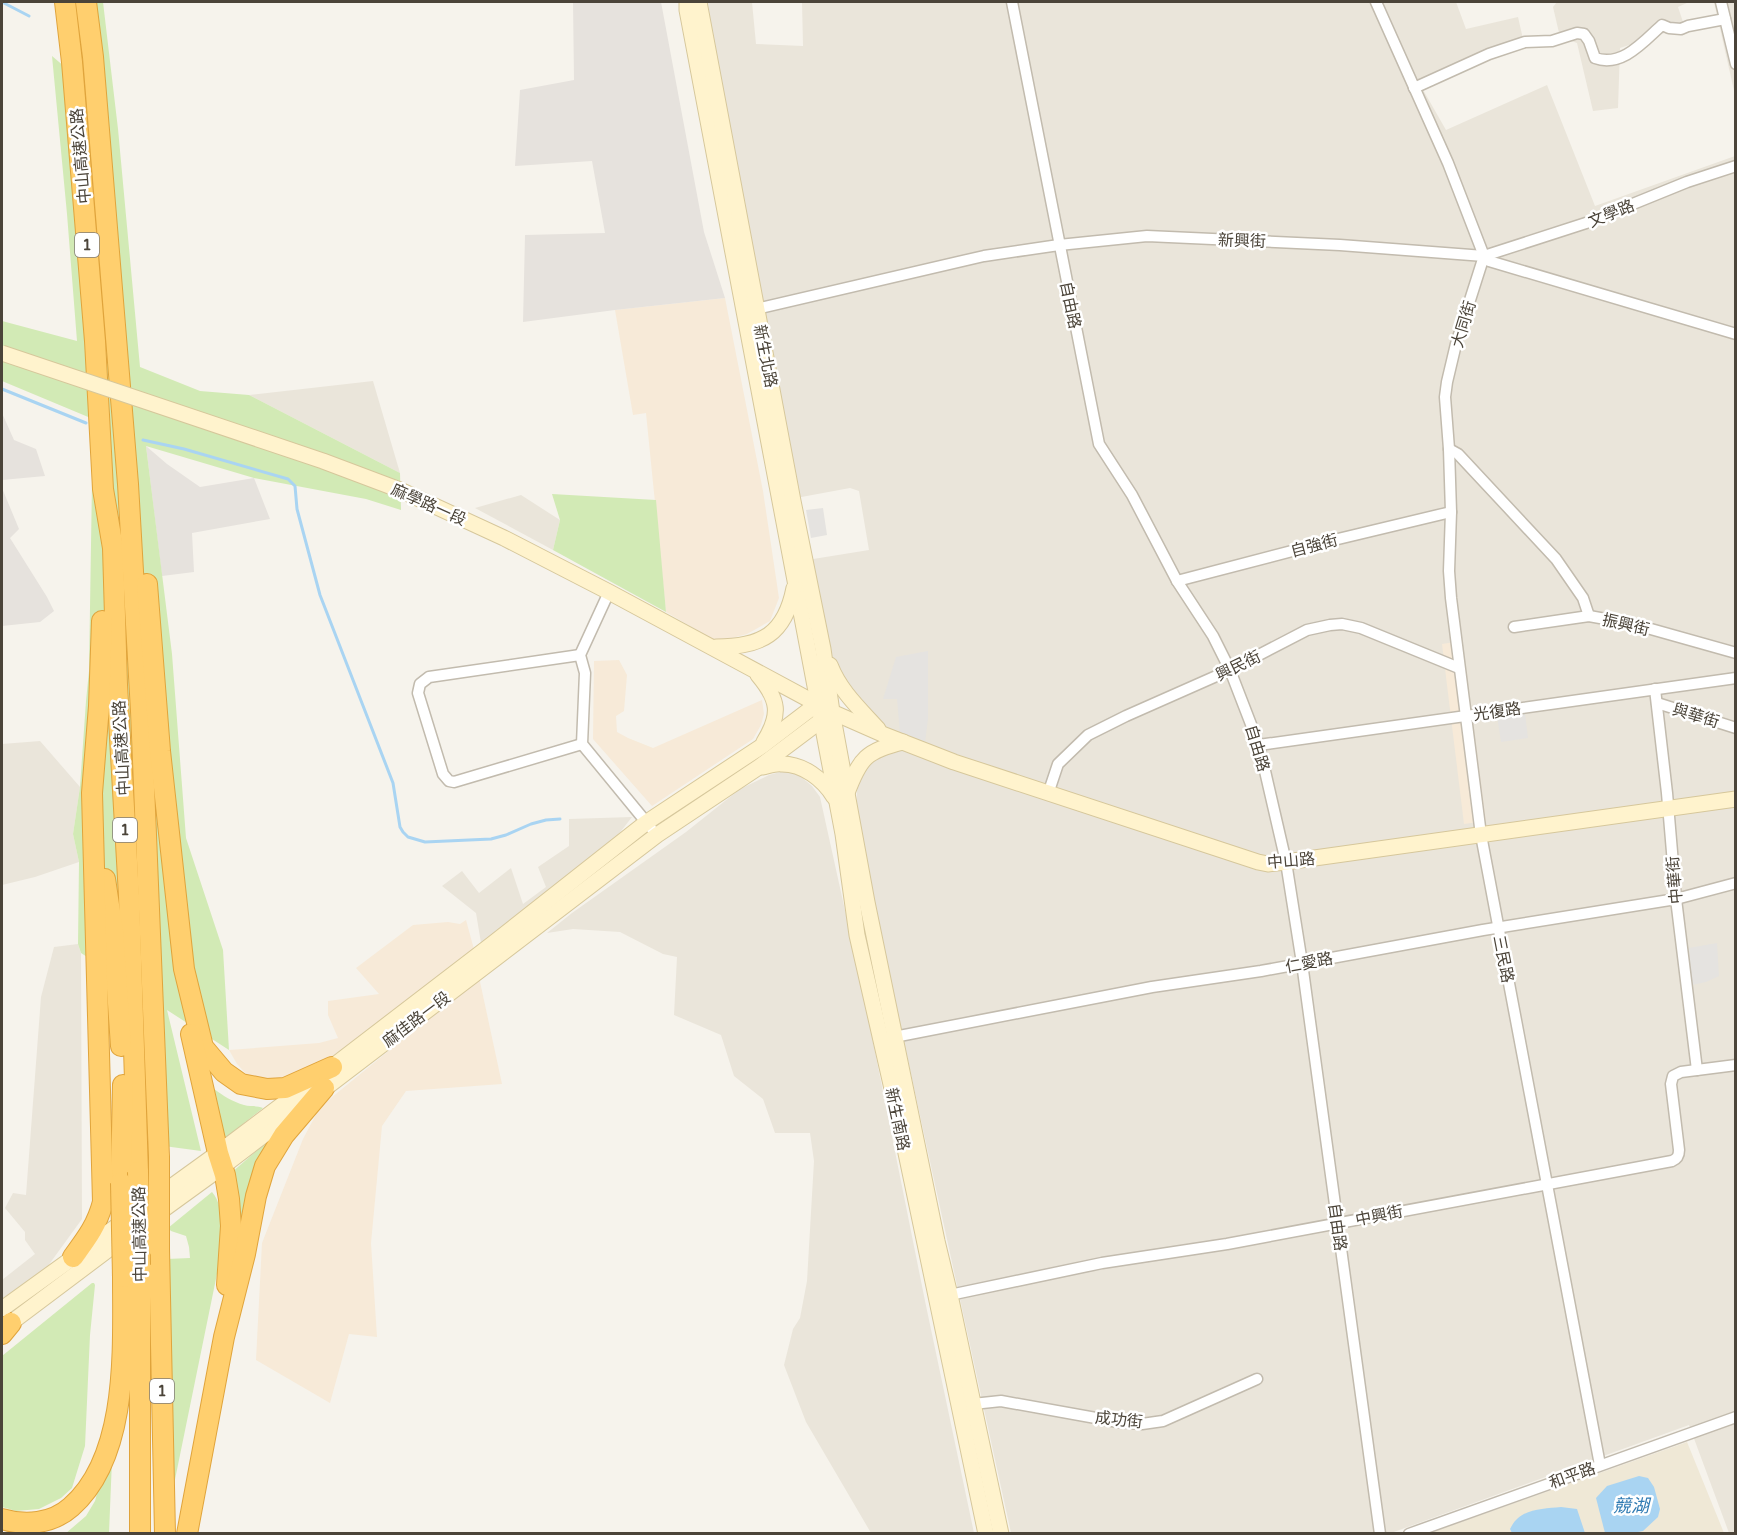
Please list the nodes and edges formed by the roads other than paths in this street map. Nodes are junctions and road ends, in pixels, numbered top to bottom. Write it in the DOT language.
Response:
graph roads {
  1 [pos="64,2"];
  2 [pos="86,2"];
  3 [pos="687,2"];
  4 [pos="699,2"];
  5 [pos="1012,2"];
  6 [pos="1376,2"];
  7 [pos="1721,2"];
  8 [pos="1725,19"];
  9 [pos="1736,64"];
  10 [pos="1414,88"];
  11 [pos="1736,166"];
  12 [pos="1059,245"];
  13 [pos="1484,255"];
  14 [pos="750,310"];
  15 [pos="1736,334"];
  16 [pos="2,353"];
  17 [pos="1449,449"];
  18 [pos="128,484"];
  19 [pos="103,489"];
  20 [pos="1451,512"];
  21 [pos="795,579"];
  22 [pos="1177,581"];
  23 [pos="609,592"];
  24 [pos="1589,616"];
  25 [pos="1514,627"];
  26 [pos="713,647"];
  27 [pos="823,649"];
  28 [pos="1736,653"];
  29 [pos="580,656"];
  30 [pos="1459,668"];
  31 [pos="1230,670"];
  32 [pos="755,671"];
  33 [pos="1736,678"];
  34 [pos="1655,689"];
  35 [pos="1657,703"];
  36 [pos="818,704"];
  37 [pos="826,716"];
  38 [pos="1465,716"];
  39 [pos="1736,728"];
  40 [pos="882,734"];
  41 [pos="903,742"];
  42 [pos="582,744"];
  43 [pos="1259,745"];
  44 [pos="762,746"];
  45 [pos="759,767"];
  46 [pos="92,793"];
  47 [pos="1048,794"];
  48 [pos="842,797"];
  49 [pos="1736,799"];
  50 [pos="1668,808"];
  51 [pos="647,822"];
  52 [pos="657,835"];
  53 [pos="1480,835"];
  54 [pos="1286,862"];
  55 [pos="1736,883"];
  56 [pos="1676,899"];
  57 [pos="1498,928"];
  58 [pos="1302,963"];
  59 [pos="184,969"];
  60 [pos="888,1038"];
  61 [pos="1736,1065"];
  62 [pos="332,1067"];
  63 [pos="1697,1070"];
  64 [pos="324,1088"];
  65 [pos="220,1160"];
  66 [pos="1546,1184"];
  67 [pos="1337,1223"];
  68 [pos="73,1257"];
  69 [pos="943,1297"];
  70 [pos="4,1324"];
  71 [pos="224,1337"];
  72 [pos="1257,1379"];
  73 [pos="973,1404"];
  74 [pos="1736,1417"];
  75 [pos="1600,1465"];
  76 [pos="2,1519"];
  77 [pos="140,1533"];
  78 [pos="165,1533"];
  79 [pos="187,1533"];
  80 [pos="986,1533"];
  81 [pos="1000,1533"];
  82 [pos="1380,1533"];
  83 [pos="1409,1533"];
  1 -- 19 [label="highway, 中山高速公路 / 1"];
  2 -- 18 [label="highway, 中山高速公路 / 1"];
  3 -- 14 [label="main road, 新生北路"];
  4 -- 14 [label="main road, 新生北路"];
  5 -- 12 [label="street, 自由路"];
  6 -- 10 [label="street"];
  7 -- 8 [label="street"];
  8 -- 9 [label="street"];
  8 -- 10 [label="street"];
  10 -- 13 [label="street"];
  11 -- 13 [label="street, 文學路"];
  12 -- 13 [label="street, 新興街"];
  12 -- 14 [label="street, 新興街"];
  12 -- 22 [label="street, 自由路"];
  13 -- 15 [label="street, 新興街"];
  13 -- 17 [label="street, 大同街"];
  14 -- 21 [label="main road, 新生北路"];
  14 -- 27 [label="main road, 新生北路"];
  16 -- 23 [label="main road, 麻學路一段, bridge"];
  17 -- 20 [label="street, 三民路"];
  17 -- 24 [label="street"];
  18 -- 59 [label="highway"];
  18 -- 78 [label="highway, 中山高速公路 / 1, bridge"];
  19 -- 46 [label="highway"];
  19 -- 77 [label="highway, 中山高速公路 / 1, bridge"];
  20 -- 22 [label="street, 自強街"];
  20 -- 30 [label="street, 三民路"];
  21 -- 26 [label="main road"];
  21 -- 36 [label="main road, 新生北路"];
  22 -- 31 [label="street, 自由路"];
  23 -- 26 [label="main road, 麻學路一段"];
  23 -- 29 [label="street"];
  24 -- 25 [label="street, 振興街"];
  24 -- 28 [label="street, 振興街"];
  26 -- 32 [label="main road, 麻學路一段"];
  27 -- 37 [label="main road, 新生北路"];
  27 -- 40 [label="main road"];
  29 -- 42 [label="street"];
  29 -- 42 [label="street"];
  30 -- 31 [label="street, 興民街"];
  30 -- 38 [label="street, 三民路"];
  31 -- 43 [label="street, 自由路"];
  31 -- 47 [label="street, 興民街"];
  32 -- 36 [label="main road, 麻學路一段"];
  32 -- 44 [label="main road"];
  33 -- 34 [label="street, 光復路"];
  34 -- 35 [label="street, 中華街"];
  34 -- 38 [label="street, 光復路"];
  35 -- 39 [label="street, 與華街"];
  35 -- 50 [label="street, 中華街"];
  36 -- 37 [label="main road, 新生南路"];
  36 -- 44 [label="main road, 麻佳路一段"];
  37 -- 40 [label="main road, 中山路"];
  37 -- 45 [label="main road, 麻佳路一段"];
  37 -- 48 [label="main road, 新生南路"];
  38 -- 43 [label="street, 光復路"];
  38 -- 53 [label="street, 三民路"];
  40 -- 41 [label="main road, 中山路"];
  41 -- 47 [label="main road, 中山路"];
  41 -- 48 [label="main road"];
  42 -- 51 [label="street"];
  43 -- 54 [label="street, 自由路"];
  44 -- 51 [label="main road, 麻佳路一段"];
  45 -- 48 [label="main road"];
  45 -- 52 [label="main road, 麻佳路一段"];
  46 -- 68 [label="highway"];
  46 -- 76 [label="highway, bridge"];
  47 -- 54 [label="main road, 中山路"];
  48 -- 60 [label="main road, 新生南路"];
  49 -- 50 [label="main road, 中山路"];
  50 -- 53 [label="main road, 中山路"];
  50 -- 56 [label="street, 中華街"];
  51 -- 52 [label="street"];
  51 -- 62 [label="main road, 麻佳路一段"];
  52 -- 64 [label="main road, 麻佳路一段"];
  53 -- 54 [label="main road, 中山路"];
  53 -- 57 [label="street, 三民路"];
  54 -- 58 [label="street, 自由路"];
  55 -- 56 [label="street, 仁愛路"];
  56 -- 57 [label="street, 仁愛路"];
  56 -- 63 [label="street, 中華街"];
  57 -- 58 [label="street, 仁愛路"];
  57 -- 66 [label="street, 三民路"];
  58 -- 60 [label="street, 仁愛路"];
  58 -- 67 [label="street, 自由路"];
  59 -- 62 [label="highway"];
  59 -- 65 [label="highway"];
  60 -- 69 [label="main road, 新生南路"];
  61 -- 63 [label="street, 中興街"];
  62 -- 65 [label="main road, 麻佳路一段"];
  63 -- 66 [label="street, 中興街"];
  64 -- 65 [label="main road, 麻佳路一段"];
  64 -- 71 [label="highway"];
  65 -- 68 [label="main road, 麻佳路一段"];
  65 -- 70 [label="main road, 麻佳路一段"];
  65 -- 71 [label="highway"];
  66 -- 67 [label="street, 中興街"];
  66 -- 75 [label="street, 三民路"];
  67 -- 69 [label="street, 中興街"];
  67 -- 82 [label="street, 自由路"];
  68 -- 70 [label="main road, 麻佳路一段"];
  69 -- 73 [label="main road, 新生南路"];
  69 -- 80 [label="main road, 新生南路"];
  71 -- 79 [label="highway"];
  72 -- 73 [label="street, 成功街"];
  73 -- 81 [label="main road, 新生南路"];
  74 -- 75 [label="street, 和平路"];
  75 -- 83 [label="street, 和平路"];
}
